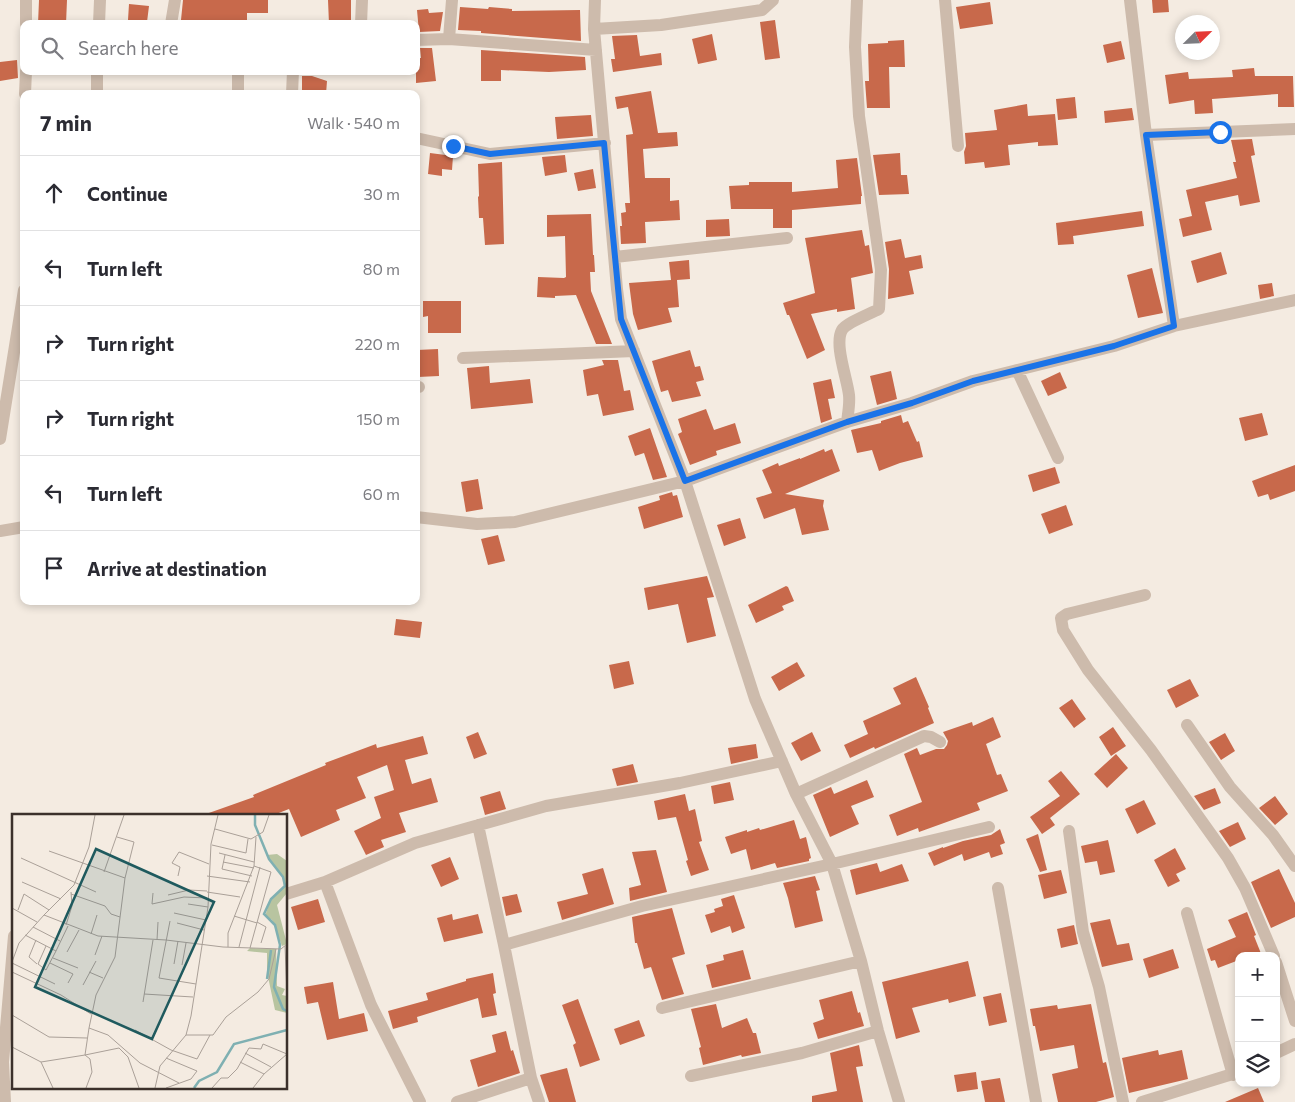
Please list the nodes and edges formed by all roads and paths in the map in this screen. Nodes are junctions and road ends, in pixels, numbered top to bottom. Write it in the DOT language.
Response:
graph roads {
  1 [pos="26,0"];
  2 [pos="100,0"];
  3 [pos="175,0"];
  4 [pos="362,0"];
  5 [pos="452,0"];
  6 [pos="595,0"];
  7 [pos="773,0"];
  8 [pos="857,0"];
  9 [pos="945,0"];
  10 [pos="1130,0"];
  11 [pos="26,20"];
  12 [pos="99,20"];
  13 [pos="172,20"];
  14 [pos="361,20"];
  15 [pos="594,29"];
  16 [pos="449,39"];
  17 [pos="420,40"];
  18 [pos="596,50"];
  19 [pos="26,75"];
  20 [pos="97,75"];
  21 [pos="238,75"];
  22 [pos="293,75"];
  23 [pos="25,90"];
  24 [pos="97,90"];
  25 [pos="238,90"];
  26 [pos="292,90"];
  27 [pos="1295,129"];
  28 [pos="1146,135"];
  29 [pos="420,139"];
  30 [pos="604,143"];
  31 [pos="958,146"];
  32 [pos="787,238"];
  33 [pos="615,257"];
  34 [pos="1295,300"];
  35 [pos="20,315"];
  36 [pos="1174,326"];
  37 [pos="634,351"];
  38 [pos="463,358"];
  39 [pos="1018,370"];
  40 [pos="847,422"];
  41 [pos="0,439"];
  42 [pos="1058,458"];
  43 [pos="685,481"];
  44 [pos="420,517"];
  45 [pos="20,528"];
  46 [pos="0,531"];
  47 [pos="1146,595"];
  48 [pos="1187,726"];
  49 [pos="940,742"];
  50 [pos="782,761"];
  51 [pos="796,794"];
  52 [pos="478,825"];
  53 [pos="989,827"];
  54 [pos="1068,830"];
  55 [pos="832,864"];
  56 [pos="1295,866"];
  57 [pos="324,882"];
  58 [pos="998,888"];
  59 [pos="288,893"];
  60 [pos="1187,913"];
  61 [pos="504,945"];
  62 [pos="1272,952"];
  63 [pos="12,959"];
  64 [pos="861,961"];
  65 [pos="1280,974"];
  66 [pos="662,1008"];
  67 [pos="1295,1021"];
  68 [pos="878,1031"];
  69 [pos="1295,1044"];
  70 [pos="1280,1052"];
  71 [pos="1235,1071"];
  72 [pos="1235,1074"];
  73 [pos="691,1076"];
  74 [pos="531,1078"];
  75 [pos="5,1102"];
  76 [pos="420,1102"];
  77 [pos="457,1102"];
  78 [pos="539,1102"];
  79 [pos="899,1102"];
  80 [pos="1036,1102"];
  81 [pos="1123,1102"];
  82 [pos="1142,1102"];
  1 -- 11 [label="street"];
  2 -- 12 [label="street"];
  3 -- 13 [label="street"];
  4 -- 14 [label="street"];
  5 -- 16 [label="street"];
  6 -- 15 [label="street"];
  7 -- 15 [label="street"];
  8 -- 40 [label="street"];
  9 -- 31 [label="street"];
  10 -- 28 [label="street"];
  15 -- 18 [label="street"];
  16 -- 17 [label="street"];
  16 -- 18 [label="street"];
  18 -- 30 [label="street"];
  19 -- 23 [label="street"];
  20 -- 24 [label="street"];
  21 -- 25 [label="street"];
  22 -- 26 [label="street"];
  27 -- 28 [label="street"];
  28 -- 36 [label="street"];
  29 -- 30 [label="street"];
  30 -- 33 [label="street"];
  32 -- 33 [label="street"];
  33 -- 37 [label="street"];
  34 -- 36 [label="street"];
  35 -- 41 [label="street"];
  36 -- 39 [label="street"];
  37 -- 38 [label="street"];
  37 -- 43 [label="street"];
  39 -- 40 [label="street"];
  39 -- 42 [label="street"];
  40 -- 43 [label="street"];
  43 -- 44 [label="street"];
  43 -- 50 [label="street"];
  45 -- 46 [label="street"];
  47 -- 62 [label="street"];
  48 -- 56 [label="street"];
  49 -- 51 [label="street"];
  50 -- 51 [label="street"];
  50 -- 52 [label="street"];
  51 -- 55 [label="street"];
  52 -- 57 [label="street"];
  52 -- 61 [label="street"];
  53 -- 55 [label="street"];
  54 -- 81 [label="street"];
  55 -- 61 [label="street"];
  55 -- 64 [label="street"];
  57 -- 59 [label="street"];
  57 -- 76 [label="street"];
  58 -- 80 [label="street"];
  60 -- 71 [label="street"];
  61 -- 74 [label="street"];
  63 -- 75 [label="street"];
  64 -- 66 [label="street"];
  64 -- 68 [label="street"];
  65 -- 67 [label="street"];
  68 -- 73 [label="street"];
  68 -- 79 [label="street"];
  69 -- 70 [label="street"];
  72 -- 82 [label="street"];
  74 -- 77 [label="street"];
  74 -- 78 [label="street"];
}
